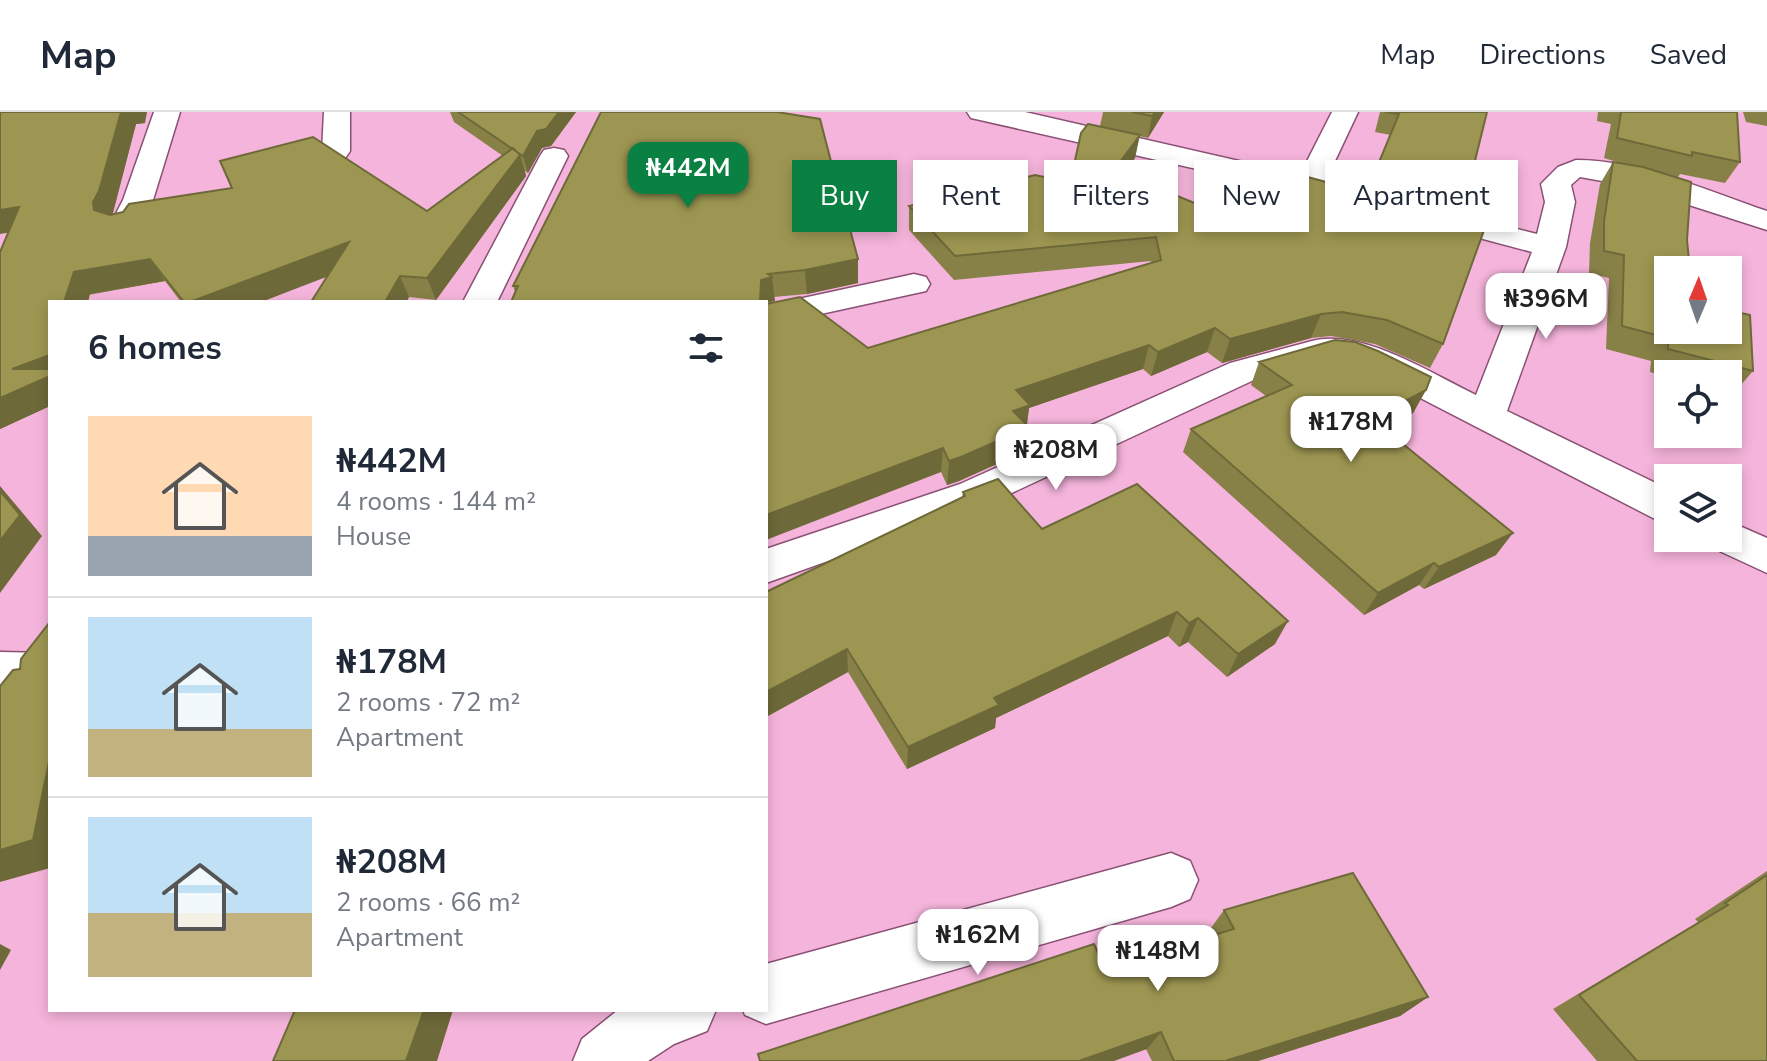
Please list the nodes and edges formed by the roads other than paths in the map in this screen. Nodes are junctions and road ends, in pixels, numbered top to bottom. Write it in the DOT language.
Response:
graph roads {
  1 [pos="167,112"];
  2 [pos="337,112"];
  3 [pos="980,112"];
  4 [pos="1345,112"];
  5 [pos="1013,114"];
  6 [pos="336,151"];
  7 [pos="554,156"];
  8 [pos="1205,160"];
  9 [pos="1309,185"];
  10 [pos="1325,189"];
  11 [pos="1767,221"];
  12 [pos="125,225"];
  13 [pos="1492,232"];
  14 [pos="1550,247"];
  15 [pos="914,284"];
  16 [pos="481,300"];
  17 [pos="768,316"];
  18 [pos="1487,415"];
  19 [pos="1654,500"];
  20 [pos="1742,544"];
  21 [pos="1767,557"];
  22 [pos="768,565"];
  23 [pos="0,672"];
  24 [pos="48,673"];
  25 [pos="1171,880"];
  26 [pos="768,993"];
  27 [pos="676,1012"];
  28 [pos="604,1061"];
  1 -- 12 [label="street"];
  2 -- 6 [label="street"];
  3 -- 5 [label="street"];
  4 -- 9 [label="street"];
  5 -- 8 [label="street"];
  7 -- 16 [label="street"];
  9 -- 10 [label="street"];
  11 -- 14 [label="street"];
  13 -- 14 [label="street"];
  14 -- 18 [label="street"];
  15 -- 17 [label="street"];
  18 -- 19 [label="street"];
  18 -- 22 [label="street"];
  20 -- 21 [label="street"];
  23 -- 24 [label="street"];
  25 -- 26 [label="street"];
  27 -- 28 [label="street"];
}
